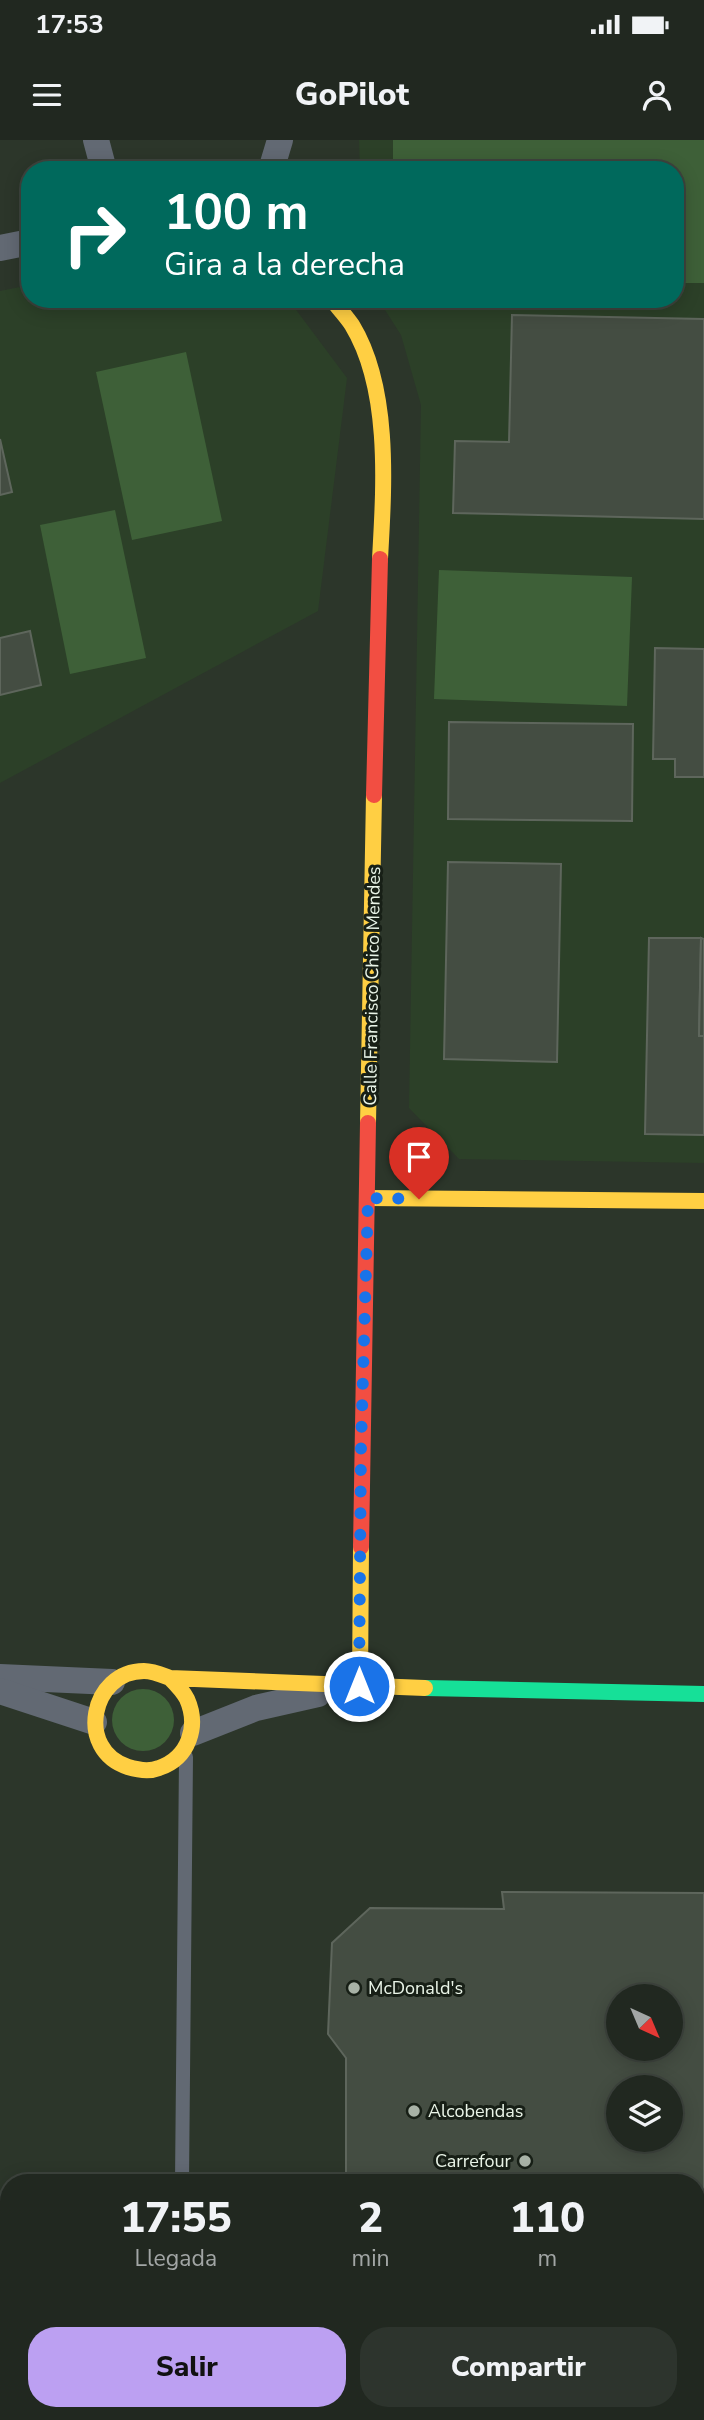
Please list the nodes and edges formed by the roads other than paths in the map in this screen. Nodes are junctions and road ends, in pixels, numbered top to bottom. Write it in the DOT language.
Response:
graph roads {
  1 [pos="280,140"];
  2 [pos="274,161"];
  3 [pos="21,244"];
  4 [pos="0,248"];
  5 [pos="338,308"];
  6 [pos="368,1198"];
  7 [pos="704,1201"];
  8 [pos="0,1677"];
  9 [pos="170,1678"];
  10 [pos="112,1682"];
  11 [pos="359,1686"];
  12 [pos="0,1691"];
  13 [pos="704,1693"];
  14 [pos="94,1723"];
  15 [pos="190,1740"];
  16 [pos="182,2174"];
  1 -- 2 [label="street"];
  3 -- 4 [label="street"];
  5 -- 6 [label="street, Calle Francisco Chico Mendes"];
  6 -- 7 [label="street"];
  6 -- 11 [label="street, Calle Francisco Chico Mendes"];
  8 -- 10 [label="street"];
  9 -- 10 [label="street"];
  9 -- 11 [label="street"];
  9 -- 15 [label="street"];
  10 -- 14 [label="street"];
  11 -- 13 [label="street"];
  11 -- 15 [label="street"];
  12 -- 14 [label="street"];
  14 -- 15 [label="street"];
  15 -- 16 [label="lane"];
}
